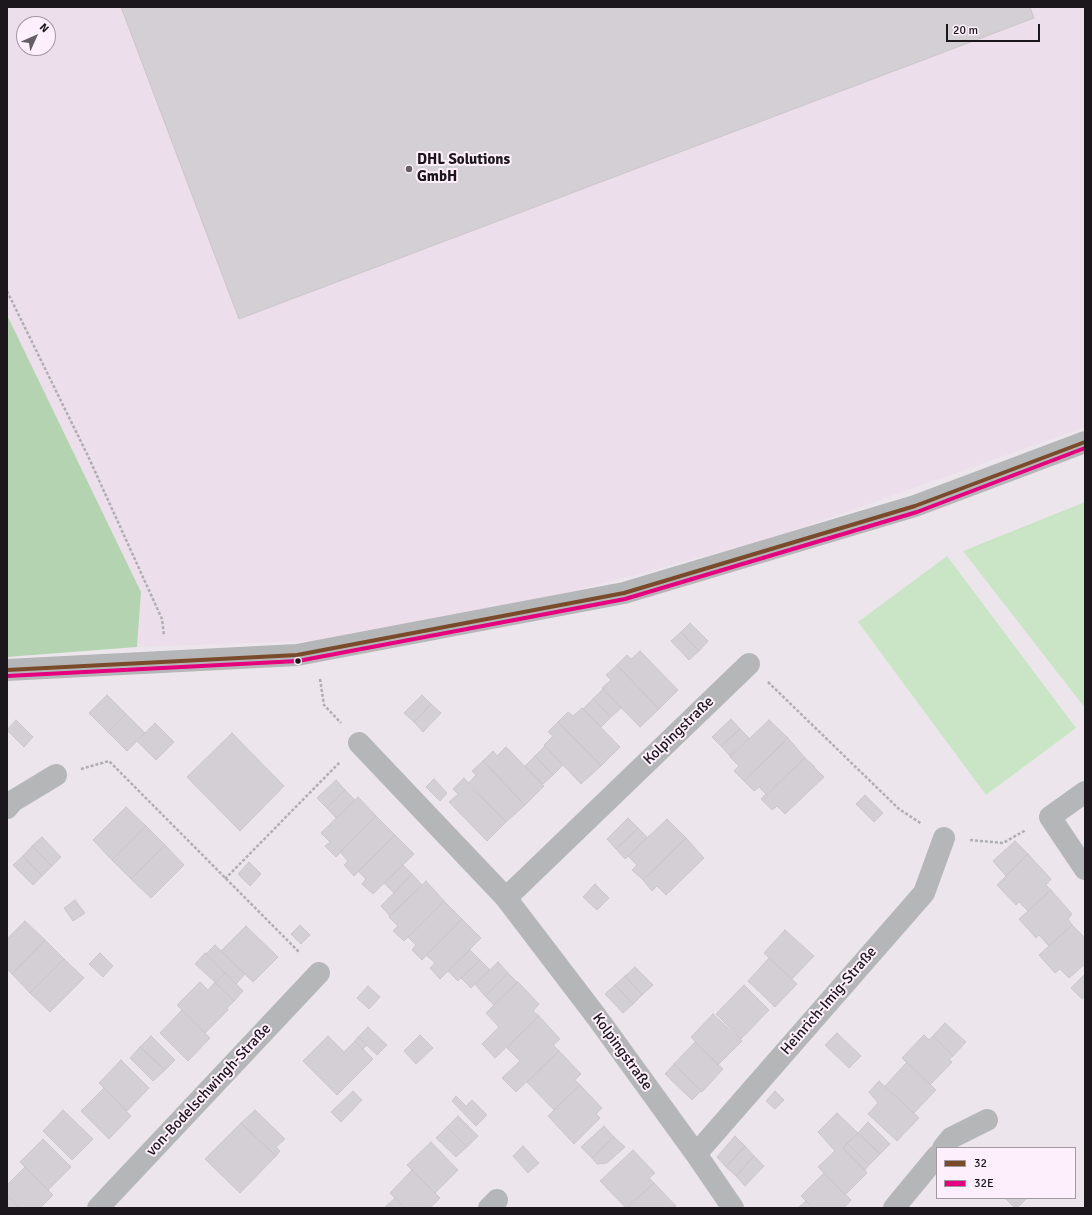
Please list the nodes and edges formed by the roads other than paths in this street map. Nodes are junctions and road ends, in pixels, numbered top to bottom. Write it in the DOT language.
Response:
graph roads {
  1 [pos="1085,442"];
  2 [pos="749,664"];
  3 [pos="7,670"];
  4 [pos="359,743"];
  5 [pos="56,775"];
  6 [pos="1085,792"];
  7 [pos="7,808"];
  8 [pos="944,838"];
  9 [pos="1085,869"];
  10 [pos="506,898"];
  11 [pos="320,973"];
  12 [pos="987,1120"];
  13 [pos="944,1147"];
  14 [pos="696,1154"];
  15 [pos="936,1157"];
  16 [pos="98,1208"];
  17 [pos="733,1208"];
  18 [pos="894,1208"];
  1 -- 3 [label="street"];
  2 -- 10 [label="street, Kolpingstraße"];
  4 -- 10 [label="street, Kolpingstraße"];
  5 -- 7 [label="street"];
  6 -- 9 [label="street"];
  8 -- 14 [label="street, Heinrich-Imig-Straße"];
  10 -- 14 [label="street, Kolpingstraße"];
  11 -- 16 [label="street, von-Bodelschwingh-Straße"];
  12 -- 13 [label="street"];
  14 -- 17 [label="street, Kolpingstraße"];
  15 -- 18 [label="street"];
}
